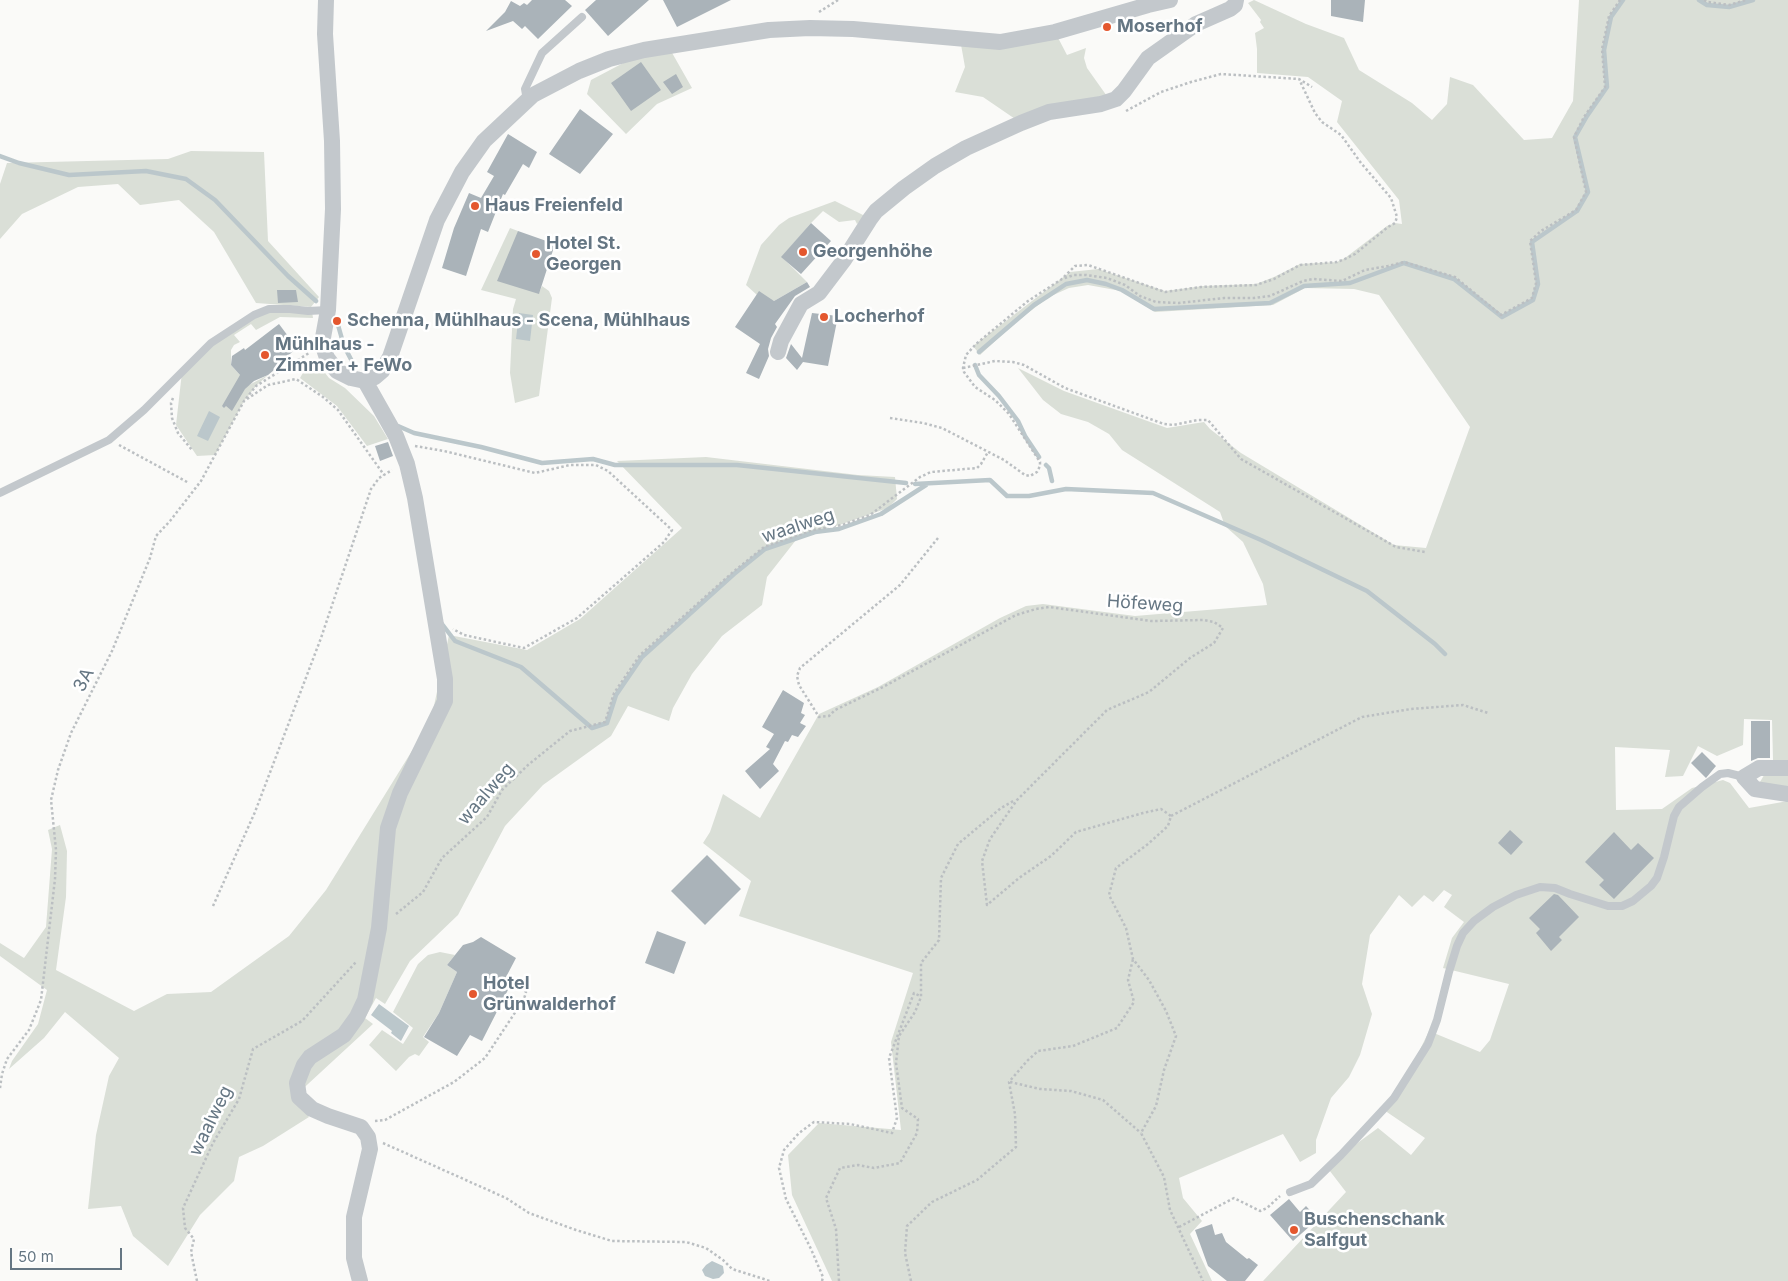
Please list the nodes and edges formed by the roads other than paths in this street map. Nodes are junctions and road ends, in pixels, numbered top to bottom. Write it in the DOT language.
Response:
graph roads {
  1 [pos="326,0"];
  2 [pos="1170,0"];
  3 [pos="1236,0"];
  4 [pos="582,17"];
  5 [pos="527,100"];
  6 [pos="328,310"];
  7 [pos="778,352"];
  8 [pos="365,381"];
  9 [pos="0,493"];
  10 [pos="1788,768"];
  11 [pos="1744,777"];
  12 [pos="1788,794"];
  13 [pos="1290,1192"];
  14 [pos="360,1281"];
  1 -- 6 [label="street"];
  2 -- 5 [label="street"];
  3 -- 7 [label="street"];
  4 -- 5 [label="lane"];
  5 -- 8 [label="street"];
  6 -- 8 [label="street"];
  6 -- 9 [label="lane"];
  8 -- 14 [label="street"];
  10 -- 11 [label="street"];
  11 -- 12 [label="street"];
  11 -- 13 [label="lane"];
}
